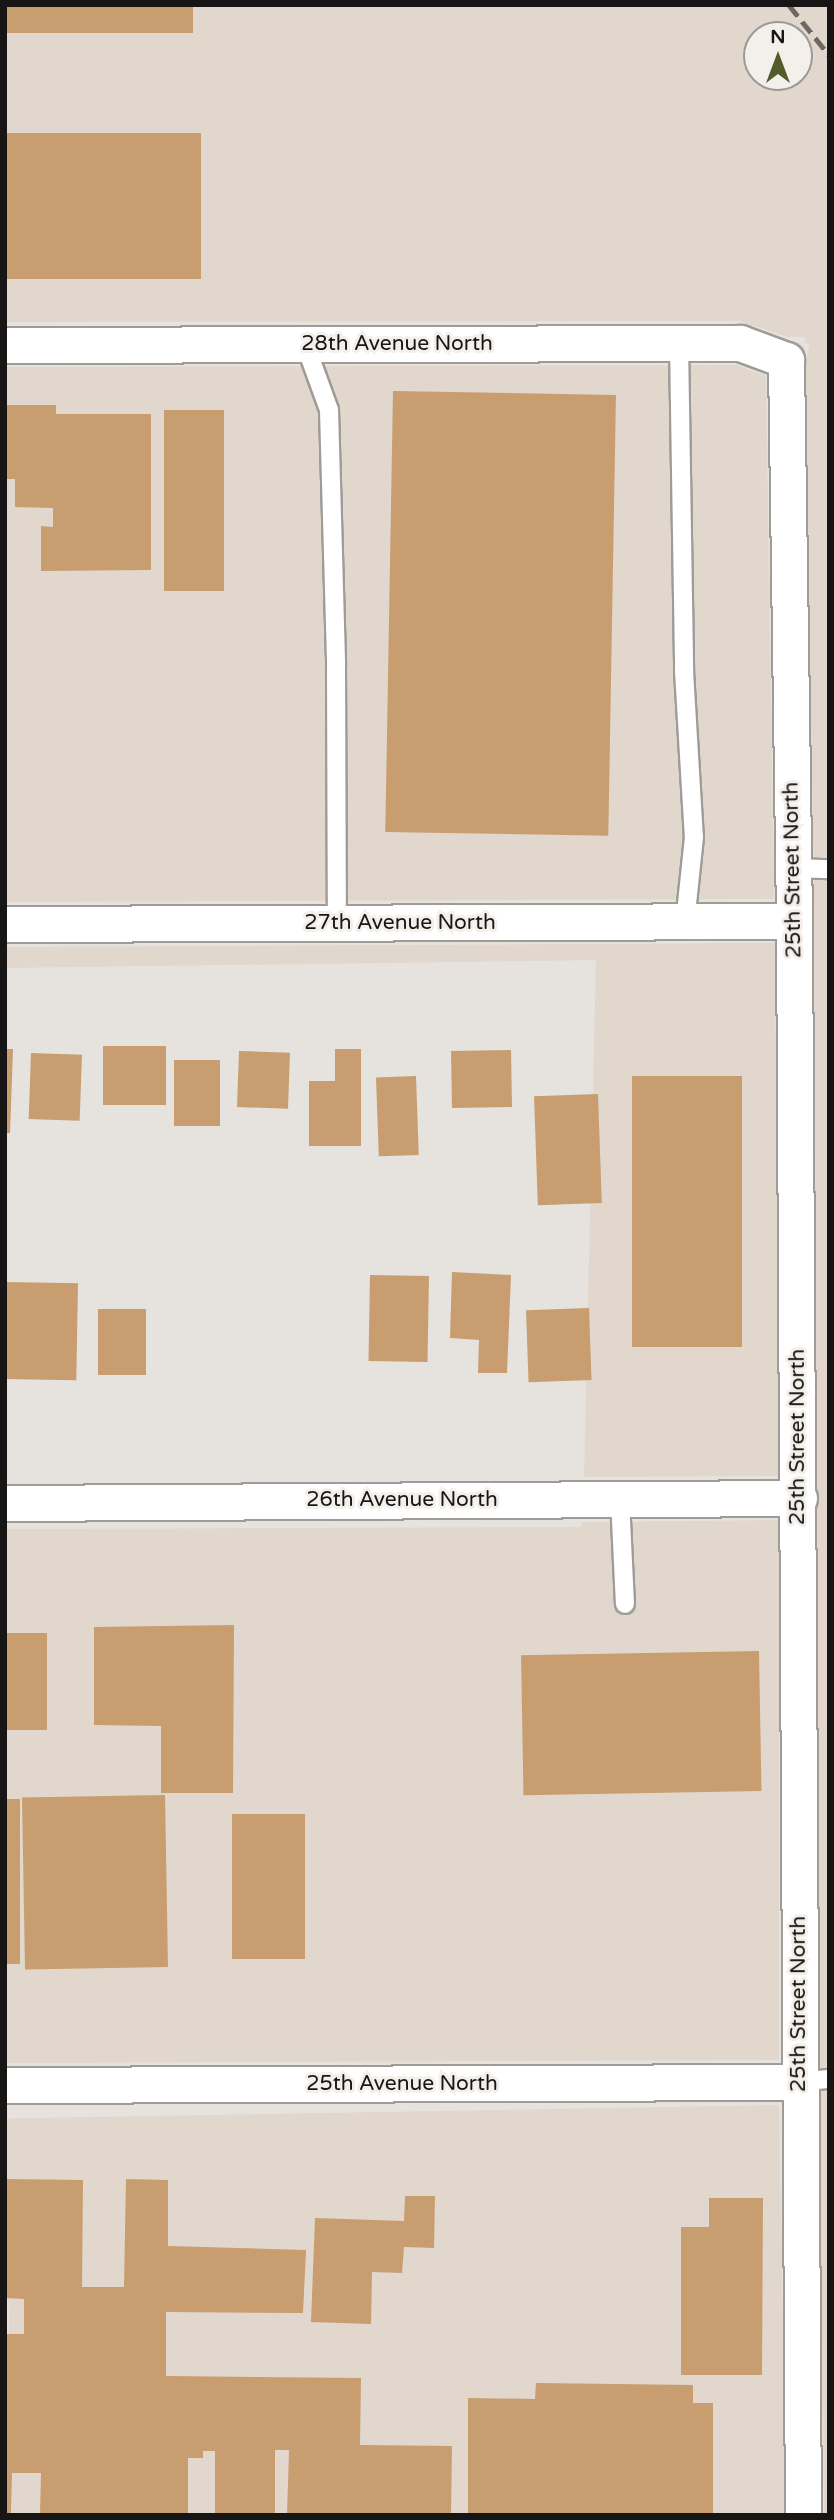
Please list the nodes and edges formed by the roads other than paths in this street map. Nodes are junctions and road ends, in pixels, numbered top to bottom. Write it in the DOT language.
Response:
graph roads {
  1 [pos="679,343"];
  2 [pos="304,344"];
  3 [pos="5,345"];
  4 [pos="786,360"];
  5 [pos="794,868"];
  6 [pos="829,869"];
  7 [pos="794,921"];
  8 [pos="685,922"];
  9 [pos="337,923"];
  10 [pos="5,924"];
  11 [pos="799,1498"];
  12 [pos="620,1499"];
  13 [pos="5,1503"];
  14 [pos="625,1604"];
  15 [pos="814,2081"];
  16 [pos="5,2085"];
  17 [pos="803,2515"];
  1 -- 2 [label="street, 28th Avenue North"];
  1 -- 4 [label="street, 28th Avenue North"];
  1 -- 8 [label="lane"];
  2 -- 3 [label="street, 28th Avenue North"];
  2 -- 9 [label="lane"];
  4 -- 5 [label="street, 25th Street North"];
  5 -- 6 [label="lane"];
  5 -- 7 [label="street, 25th Street North"];
  7 -- 8 [label="street, 27th Avenue North"];
  7 -- 11 [label="street, 25th Street North"];
  8 -- 9 [label="street, 27th Avenue North"];
  9 -- 10 [label="street, 27th Avenue North"];
  11 -- 12 [label="street, 26th Avenue North"];
  11 -- 15 [label="street, 25th Street North"];
  12 -- 13 [label="street, 26th Avenue North"];
  12 -- 14 [label="lane"];
  15 -- 16 [label="street, 25th Avenue North"];
  15 -- 17 [label="street, 25th Street North"];
}
